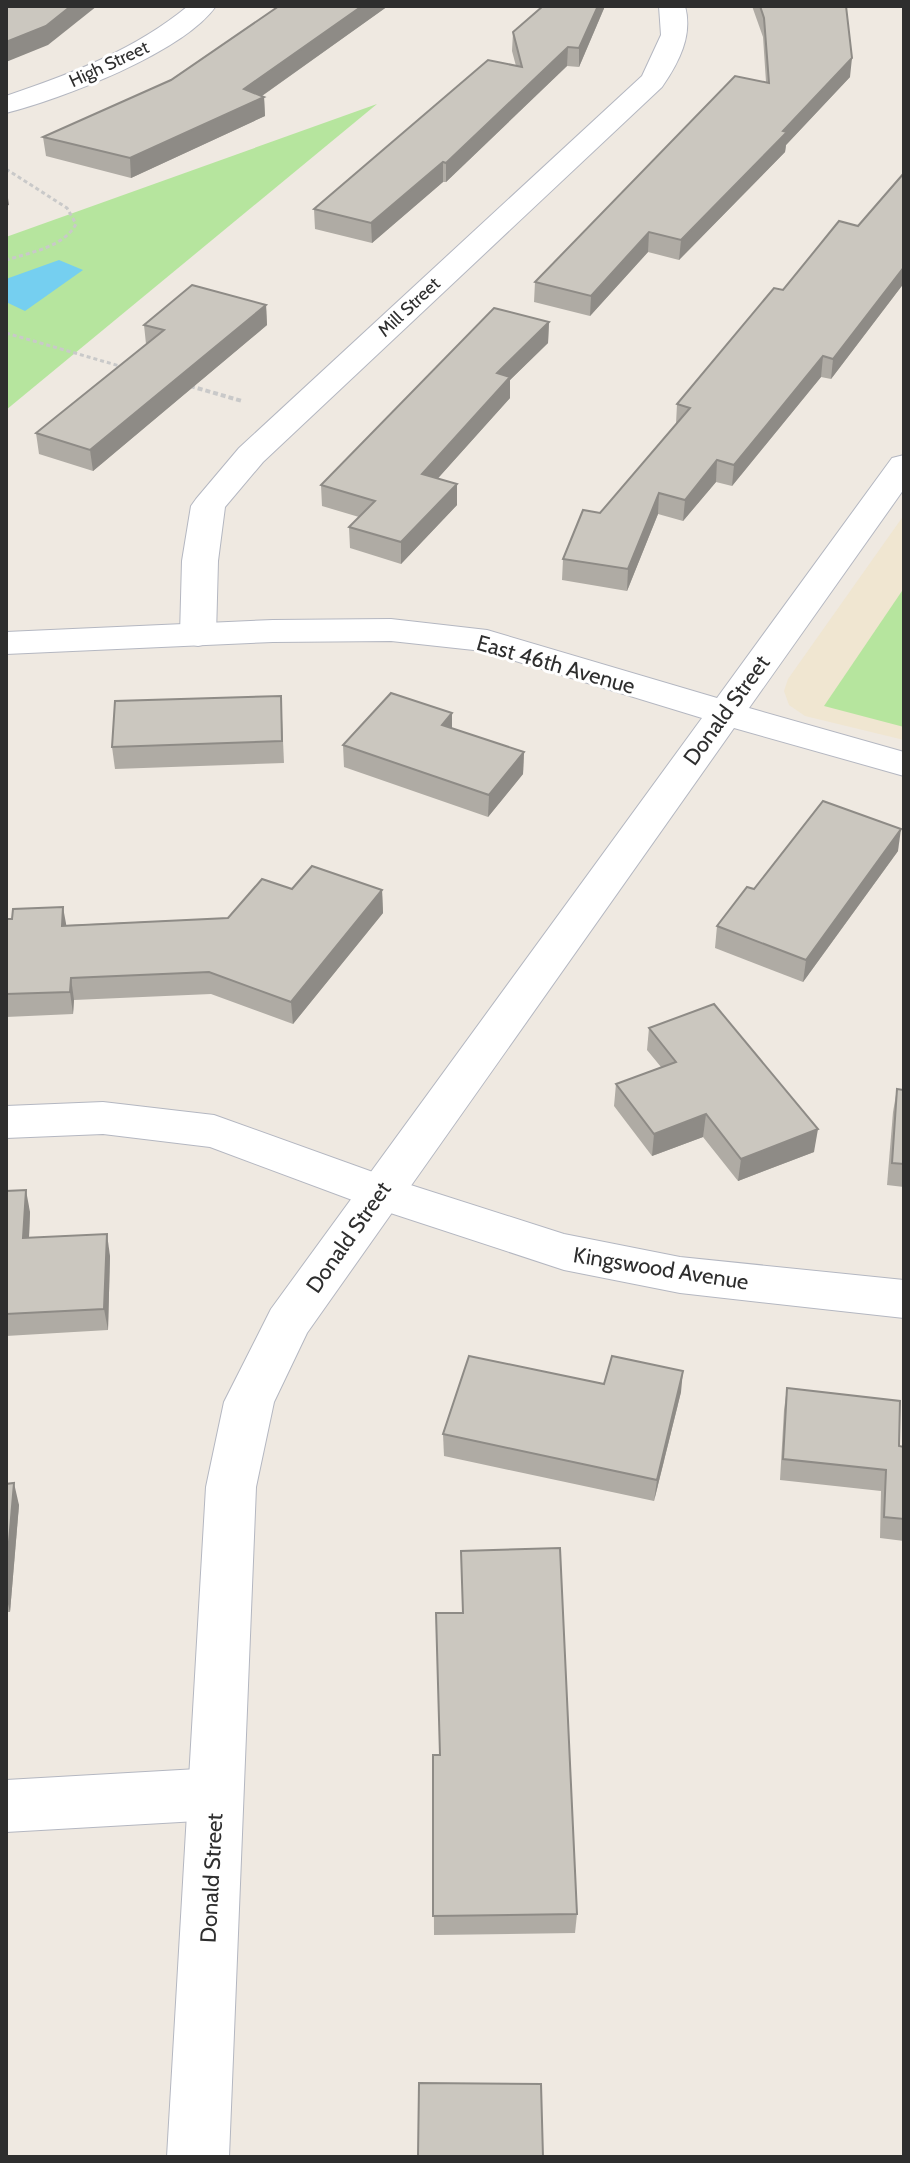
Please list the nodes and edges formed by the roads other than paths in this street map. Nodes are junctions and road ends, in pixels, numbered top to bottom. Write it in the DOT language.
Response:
graph roads {
  1 [pos="203,6"];
  2 [pos="672,6"];
  3 [pos="6,105"];
  4 [pos="904,465"];
  5 [pos="198,635"];
  6 [pos="6,643"];
  7 [pos="724,713"];
  8 [pos="904,764"];
  9 [pos="6,1122"];
  10 [pos="379,1192"];
  11 [pos="904,1299"];
  12 [pos="215,1794"];
  13 [pos="6,1806"];
  14 [pos="198,2157"];
  1 -- 3 [label="street, High Street"];
  2 -- 5 [label="street, Mill Street"];
  4 -- 7 [label="street, Donald Street"];
  5 -- 6 [label="street, East 46th Avenue"];
  5 -- 7 [label="street, East 46th Avenue"];
  7 -- 8 [label="street, East 46th Avenue"];
  7 -- 10 [label="street, Donald Street"];
  9 -- 10 [label="street, Kingswood Avenue"];
  10 -- 11 [label="street, Kingswood Avenue"];
  10 -- 12 [label="street, Donald Street"];
  12 -- 13 [label="street"];
  12 -- 14 [label="street, Donald Street"];
}
